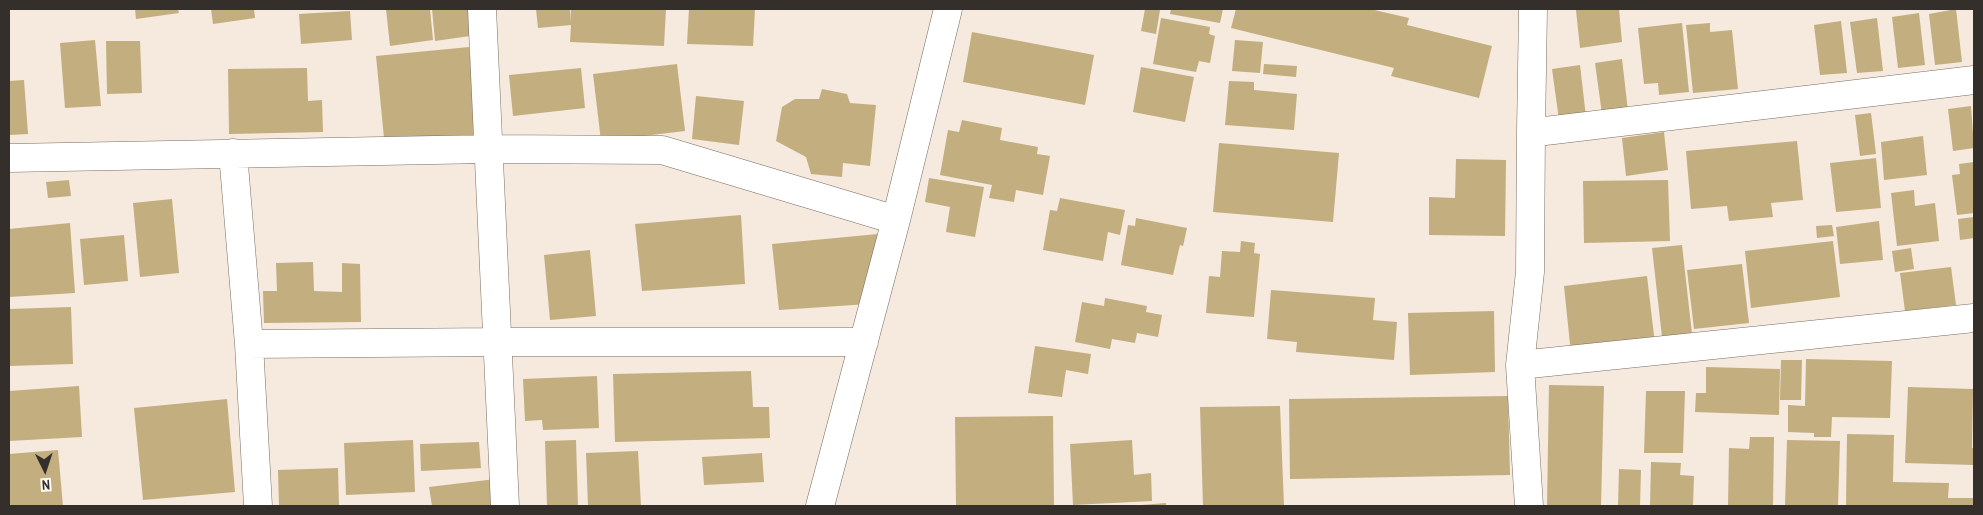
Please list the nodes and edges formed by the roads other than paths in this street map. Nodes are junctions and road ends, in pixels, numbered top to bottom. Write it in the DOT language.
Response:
graph roads {
  1 [pos="482,9"];
  2 [pos="948,9"];
  3 [pos="1533,9"];
  4 [pos="1974,80"];
  5 [pos="1531,131"];
  6 [pos="488,149"];
  7 [pos="232,153"];
  8 [pos="9,158"];
  9 [pos="896,220"];
  10 [pos="1974,318"];
  11 [pos="497,342"];
  12 [pos="864,342"];
  13 [pos="249,344"];
  14 [pos="1520,365"];
  15 [pos="258,506"];
  16 [pos="505,506"];
  17 [pos="820,506"];
  18 [pos="1529,506"];
  1 -- 6 [label="street"];
  2 -- 9 [label="street"];
  3 -- 5 [label="street"];
  4 -- 5 [label="street"];
  5 -- 14 [label="street"];
  6 -- 7 [label="street"];
  6 -- 9 [label="street"];
  6 -- 11 [label="street"];
  7 -- 8 [label="street"];
  7 -- 13 [label="street"];
  9 -- 12 [label="street"];
  10 -- 14 [label="street"];
  11 -- 12 [label="street"];
  11 -- 13 [label="street"];
  11 -- 16 [label="street"];
  12 -- 17 [label="street"];
  13 -- 15 [label="street"];
  14 -- 18 [label="street"];
}
